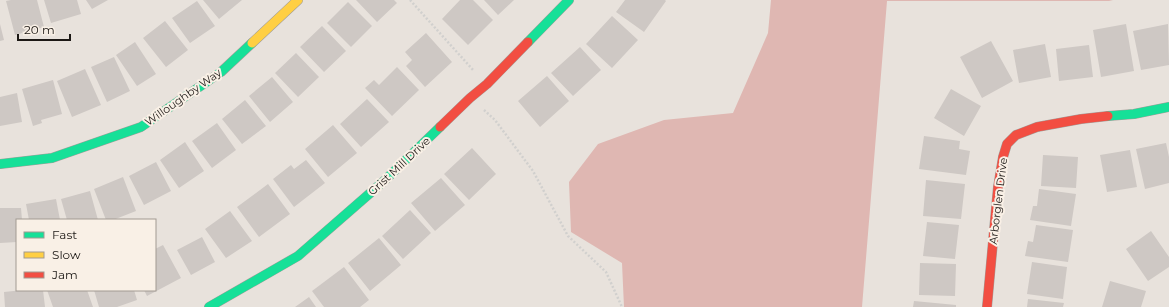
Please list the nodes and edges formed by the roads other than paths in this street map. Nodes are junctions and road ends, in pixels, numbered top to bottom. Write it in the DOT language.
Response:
graph roads {
  1 [pos="298,0"];
  2 [pos="570,0"];
  3 [pos="1169,107"];
  4 [pos="0,164"];
  5 [pos="209,307"];
  6 [pos="987,307"];
  1 -- 4 [label="street, Willoughby Way"];
  2 -- 5 [label="street, Grist Mill Drive"];
  3 -- 6 [label="street, Arborglen Drive"];
}
